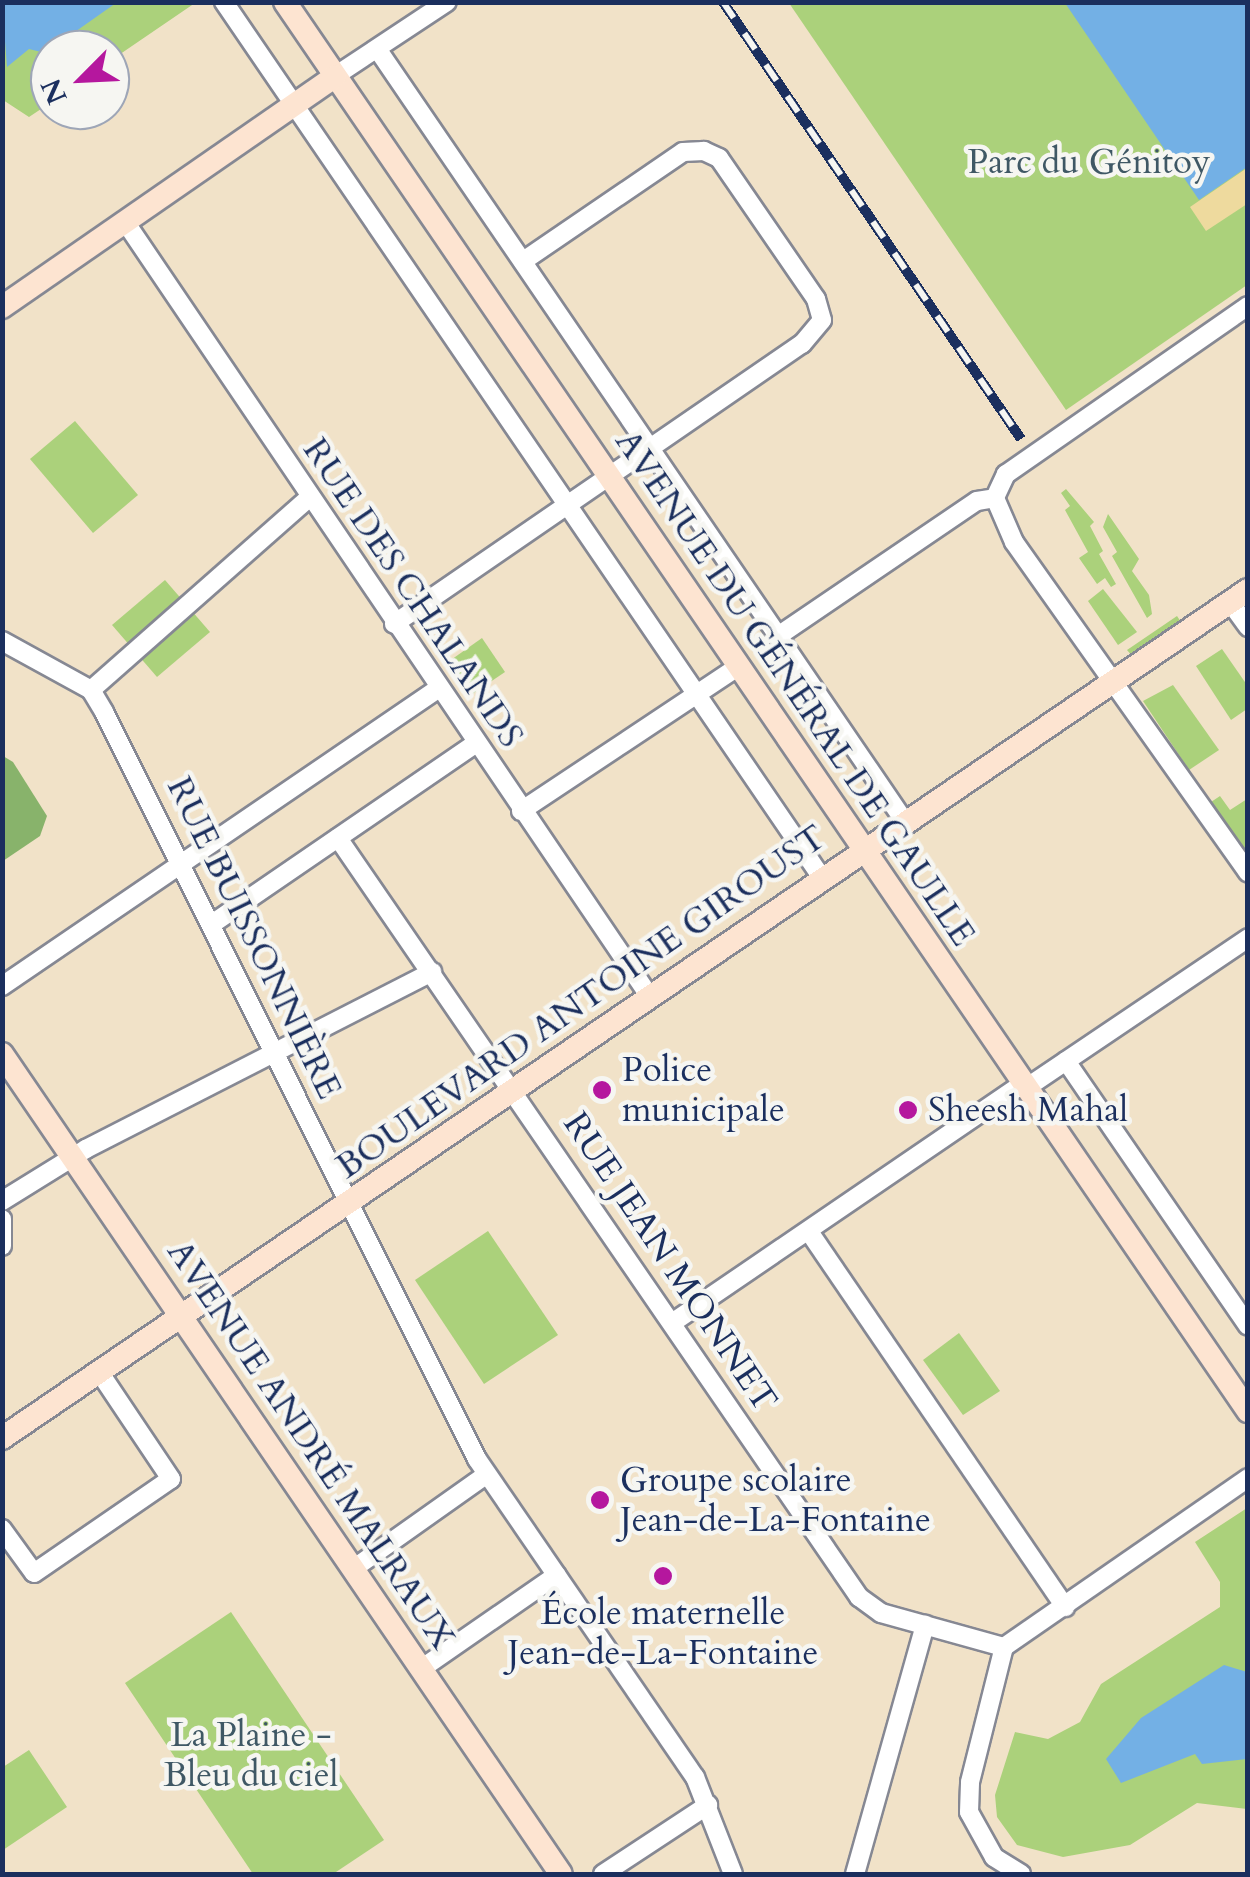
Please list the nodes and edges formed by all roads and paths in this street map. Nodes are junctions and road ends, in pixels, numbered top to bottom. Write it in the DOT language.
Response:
graph roads {
  1 [pos="224,2"];
  2 [pos="286,2"];
  3 [pos="447,2"];
  4 [pos="378,50"];
  5 [pos="335,76"];
  6 [pos="294,104"];
  7 [pos="126,223"];
  8 [pos="523,262"];
  9 [pos="1248,306"];
  10 [pos="2,307"];
  11 [pos="650,447"];
  12 [pos="608,475"];
  13 [pos="309,498"];
  14 [pos="995,498"];
  15 [pos="568,505"];
  16 [pos="1239,596"];
  17 [pos="394,624"];
  18 [pos="1248,627"];
  19 [pos="778,636"];
  20 [pos="2,642"];
  21 [pos="738,667"];
  22 [pos="1114,680"];
  23 [pos="439,688"];
  24 [pos="91,690"];
  25 [pos="697,695"];
  26 [pos="475,744"];
  27 [pos="521,811"];
  28 [pos="905,822"];
  29 [pos="338,838"];
  30 [pos="863,850"];
  31 [pos="182,862"];
  32 [pos="1248,872"];
  33 [pos="822,878"];
  34 [pos="212,924"];
  35 [pos="1248,938"];
  36 [pos="432,972"];
  37 [pos="2,986"];
  38 [pos="650,997"];
  39 [pos="276,1053"];
  40 [pos="2,1054"];
  41 [pos="1066,1061"];
  42 [pos="1025,1086"];
  43 [pos="513,1090"];
  44 [pos="72,1157"];
  45 [pos="2,1201"];
  46 [pos="349,1205"];
  47 [pos="2,1219"];
  48 [pos="810,1233"];
  49 [pos="2,1246"];
  50 [pos="181,1317"];
  51 [pos="672,1323"];
  52 [pos="1248,1326"];
  53 [pos="100,1373"];
  54 [pos="1248,1411"];
  55 [pos="2,1438"];
  56 [pos="487,1474"];
  57 [pos="1248,1478"];
  58 [pos="2,1529"];
  59 [pos="353,1570"];
  60 [pos="557,1576"];
  61 [pos="1065,1607"];
  62 [pos="925,1625"];
  63 [pos="1004,1648"];
  64 [pos="421,1669"];
  65 [pos="708,1805"];
  66 [pos="561,1874"];
  67 [pos="603,1874"];
  68 [pos="733,1874"];
  69 [pos="854,1874"];
  70 [pos="1021,1874"];
  1 -- 6 [label="street"];
  2 -- 5 [label="street, AVENUE DU GÉNÉRAL DE GAULLE"];
  3 -- 4 [label="street"];
  4 -- 5 [label="street"];
  4 -- 8 [label="street"];
  5 -- 6 [label="street"];
  5 -- 12 [label="street, AVENUE DU GÉNÉRAL DE GAULLE"];
  6 -- 7 [label="street"];
  6 -- 15 [label="street"];
  7 -- 10 [label="street"];
  7 -- 13 [label="street, RUE DES CHALANDS"];
  8 -- 11 [label="street"];
  8 -- 11 [label="street"];
  9 -- 14 [label="street"];
  11 -- 12 [label="street"];
  11 -- 19 [label="street"];
  12 -- 15 [label="street"];
  12 -- 21 [label="street, AVENUE DU GÉNÉRAL DE GAULLE"];
  13 -- 17 [label="street, RUE DES CHALANDS"];
  13 -- 24 [label="street"];
  14 -- 19 [label="street"];
  14 -- 22 [label="street"];
  15 -- 17 [label="street"];
  15 -- 25 [label="street"];
  16 -- 18 [label="street"];
  16 -- 22 [label="street, BOULEVARD ANTOINE GIROUST"];
  17 -- 23 [label="street, RUE DES CHALANDS"];
  19 -- 28 [label="street"];
  20 -- 24 [label="street"];
  21 -- 25 [label="street"];
  21 -- 30 [label="street, AVENUE DU GÉNÉRAL DE GAULLE"];
  22 -- 28 [label="street, BOULEVARD ANTOINE GIROUST"];
  22 -- 32 [label="street"];
  23 -- 26 [label="street, RUE DES CHALANDS"];
  23 -- 31 [label="street"];
  24 -- 31 [label="street, RUE BUISSONNIÈRE"];
  25 -- 27 [label="street"];
  25 -- 33 [label="street"];
  26 -- 27 [label="street, RUE DES CHALANDS"];
  26 -- 29 [label="street"];
  27 -- 38 [label="street, RUE DES CHALANDS"];
  28 -- 30 [label="street, BOULEVARD ANTOINE GIROUST"];
  29 -- 34 [label="street"];
  29 -- 36 [label="street, RUE JEAN MONNET"];
  30 -- 33 [label="street, BOULEVARD ANTOINE GIROUST"];
  30 -- 42 [label="street, AVENUE DU GÉNÉRAL DE GAULLE"];
  31 -- 34 [label="street, RUE BUISSONNIÈRE"];
  31 -- 37 [label="street"];
  33 -- 38 [label="street, BOULEVARD ANTOINE GIROUST"];
  34 -- 39 [label="street, RUE BUISSONNIÈRE"];
  35 -- 41 [label="street"];
  36 -- 39 [label="street"];
  36 -- 43 [label="street, RUE JEAN MONNET"];
  38 -- 43 [label="street, BOULEVARD ANTOINE GIROUST"];
  39 -- 44 [label="street"];
  39 -- 46 [label="street, RUE BUISSONNIÈRE"];
  40 -- 44 [label="street, AVENUE ANDRÉ MALRAUX"];
  41 -- 42 [label="street"];
  41 -- 52 [label="street"];
  42 -- 48 [label="street"];
  42 -- 54 [label="street, AVENUE DU GÉNÉRAL DE GAULLE"];
  43 -- 46 [label="street, BOULEVARD ANTOINE GIROUST"];
  43 -- 51 [label="street, RUE JEAN MONNET"];
  44 -- 45 [label="street"];
  44 -- 50 [label="street, AVENUE ANDRÉ MALRAUX"];
  46 -- 50 [label="street, BOULEVARD ANTOINE GIROUST"];
  46 -- 56 [label="street, RUE BUISSONNIÈRE"];
  47 -- 49 [label="street"];
  48 -- 51 [label="street"];
  48 -- 61 [label="street"];
  50 -- 53 [label="street, BOULEVARD ANTOINE GIROUST"];
  50 -- 59 [label="street, AVENUE ANDRÉ MALRAUX"];
  51 -- 62 [label="street, RUE JEAN MONNET"];
  53 -- 55 [label="street, BOULEVARD ANTOINE GIROUST"];
  53 -- 58 [label="street"];
  56 -- 59 [label="street"];
  56 -- 60 [label="street, RUE BUISSONNIÈRE"];
  57 -- 61 [label="street"];
  59 -- 64 [label="street, AVENUE ANDRÉ MALRAUX"];
  60 -- 64 [label="street"];
  60 -- 65 [label="street, RUE BUISSONNIÈRE"];
  61 -- 63 [label="street"];
  62 -- 63 [label="street, RUE JEAN MONNET"];
  62 -- 69 [label="street"];
  63 -- 70 [label="street"];
  64 -- 66 [label="street, AVENUE ANDRÉ MALRAUX"];
  65 -- 67 [label="street"];
  65 -- 68 [label="street, RUE BUISSONNIÈRE"];
}
